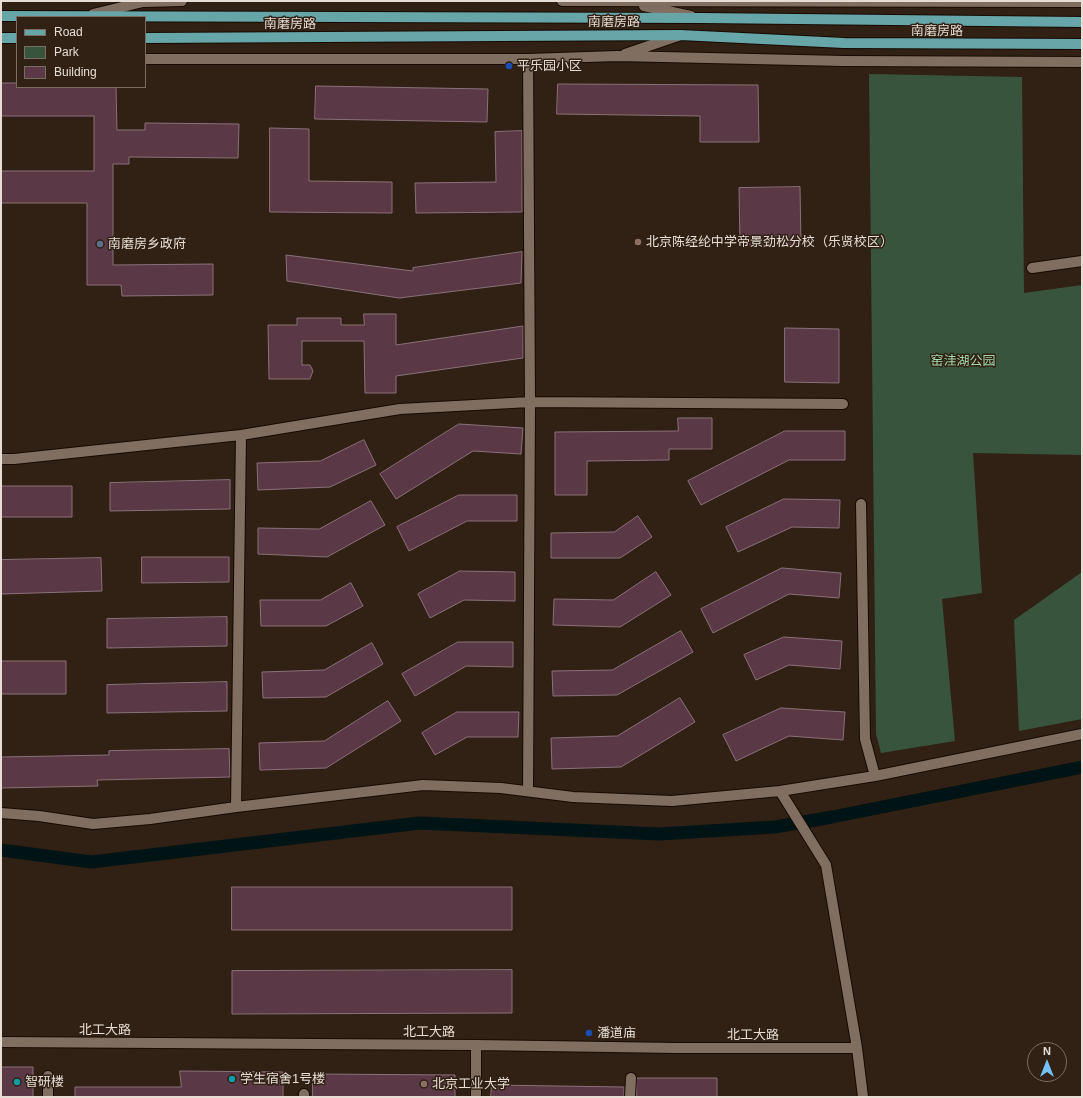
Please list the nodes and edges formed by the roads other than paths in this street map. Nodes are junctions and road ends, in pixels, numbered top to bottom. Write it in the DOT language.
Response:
graph roads {
  1 [pos="182,1"];
  2 [pos="562,1"];
  3 [pos="621,2"];
  4 [pos="1082,2"];
  5 [pos="1,16"];
  6 [pos="87,16"];
  7 [pos="146,16"];
  8 [pos="702,18"];
  9 [pos="1082,22"];
  10 [pos="680,35"];
  11 [pos="1,38"];
  12 [pos="16,38"];
  13 [pos="146,38"];
  14 [pos="1082,44"];
  15 [pos="617,56"];
  16 [pos="146,59"];
  17 [pos="528,59"];
  18 [pos="1082,62"];
  19 [pos="1082,261"];
  20 [pos="1032,268"];
  21 [pos="530,402"];
  22 [pos="843,404"];
  23 [pos="241,435"];
  24 [pos="1,459"];
  25 [pos="861,504"];
  26 [pos="1082,734"];
  27 [pos="875,776"];
  28 [pos="528,791"];
  29 [pos="780,792"];
  30 [pos="236,807"];
  31 [pos="1,813"];
  32 [pos="1,1042"];
  33 [pos="476,1046"];
  34 [pos="857,1048"];
  35 [pos="48,1076"];
  36 [pos="631,1078"];
  37 [pos="48,1097"];
  38 [pos="476,1097"];
  39 [pos="630,1097"];
  40 [pos="863,1097"];
  1 -- 6 [label="street"];
  2 -- 3 [label="street"];
  3 -- 4 [label="street"];
  3 -- 8 [label="street"];
  5 -- 6 [label="main road, 南磨房路"];
  7 -- 8 [label="main road, 南磨房路"];
  8 -- 9 [label="main road, 南磨房路"];
  10 -- 13 [label="main road, 南磨房路"];
  10 -- 14 [label="main road, 南磨房路"];
  10 -- 15 [label="street"];
  11 -- 12 [label="main road"];
  15 -- 17 [label="street"];
  15 -- 18 [label="street"];
  16 -- 17 [label="street"];
  17 -- 21 [label="street"];
  19 -- 20 [label="street"];
  21 -- 22 [label="street"];
  21 -- 23 [label="street"];
  21 -- 28 [label="street"];
  23 -- 24 [label="street"];
  23 -- 30 [label="street"];
  25 -- 27 [label="street"];
  26 -- 27 [label="street"];
  27 -- 29 [label="street"];
  28 -- 29 [label="street"];
  28 -- 30 [label="street"];
  29 -- 34 [label="street"];
  30 -- 31 [label="street"];
  32 -- 33 [label="street, 北工大路"];
  33 -- 34 [label="street, 北工大路"];
  33 -- 38 [label="street"];
  34 -- 40 [label="street"];
  35 -- 37 [label="street"];
  36 -- 39 [label="street"];
}
